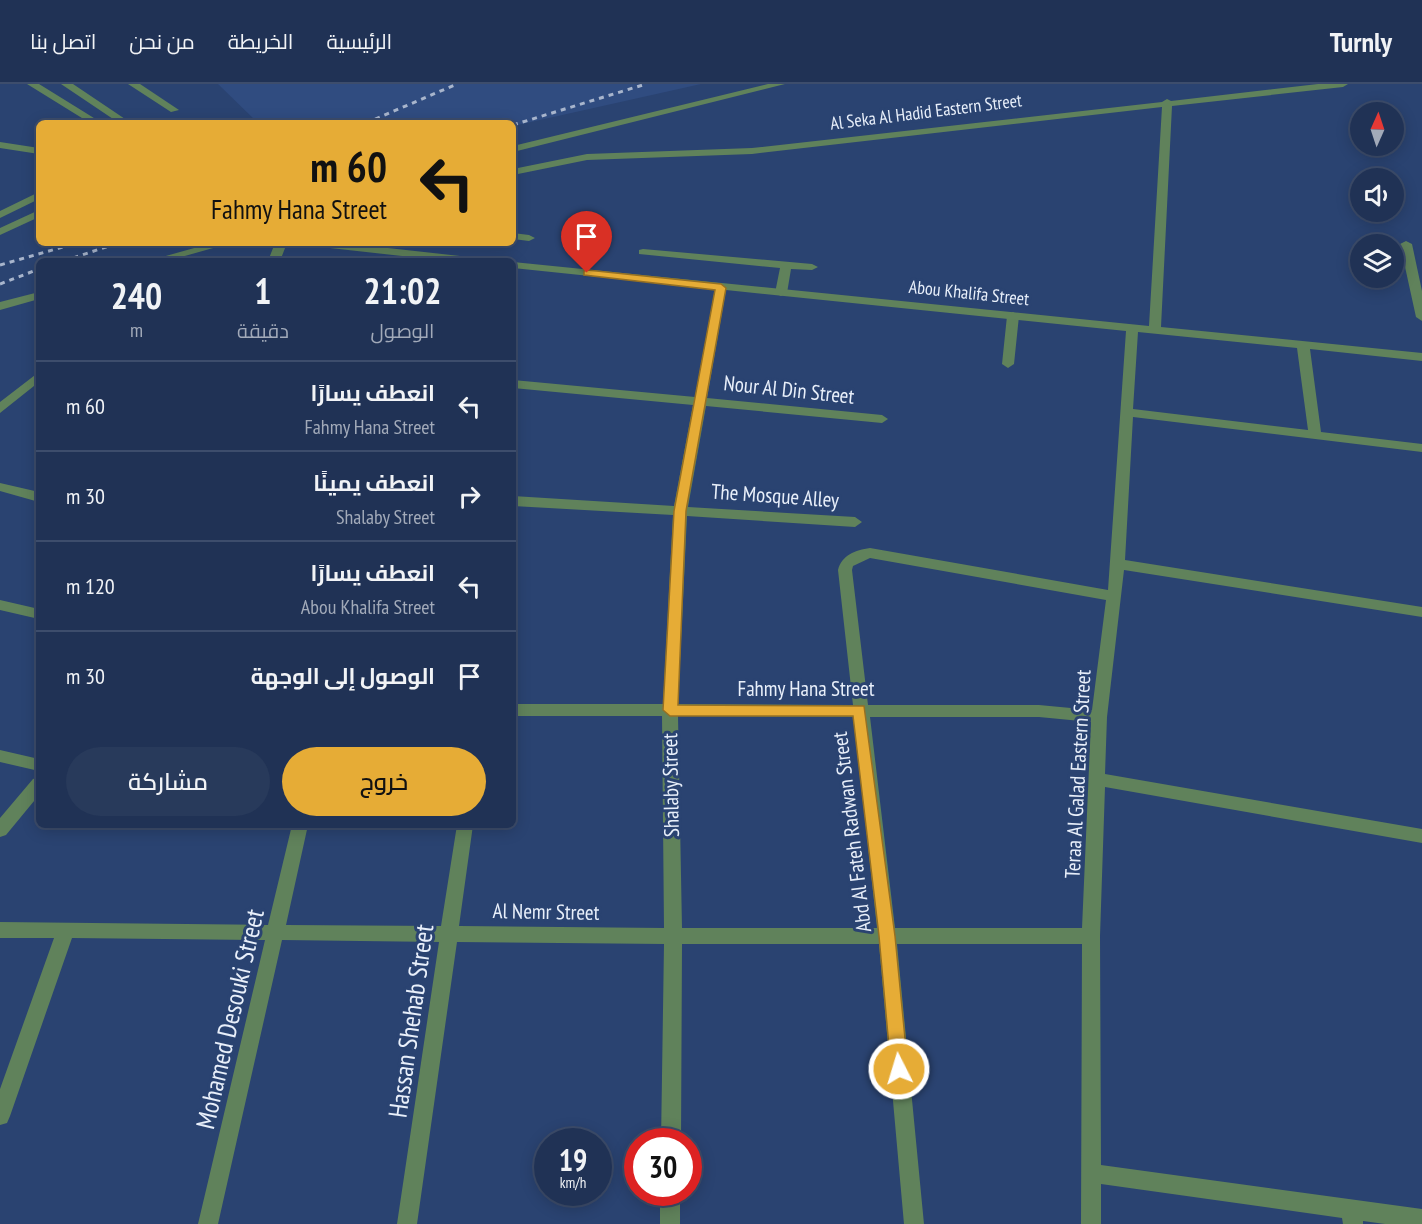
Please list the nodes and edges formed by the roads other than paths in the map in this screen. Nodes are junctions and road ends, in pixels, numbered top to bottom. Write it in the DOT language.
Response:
graph roads {
  1 [pos="32,84"];
  2 [pos="66,84"];
  3 [pos="133,84"];
  4 [pos="780,84"];
  5 [pos="1342,84"];
  6 [pos="1167,102"];
  7 [pos="174,110"];
  8 [pos="92,120"];
  9 [pos="121,120"];
  10 [pos="0,145"];
  11 [pos="516,148"];
  12 [pos="36,151"];
  13 [pos="516,171"];
  14 [pos="36,197"];
  15 [pos="36,214"];
  16 [pos="0,215"];
  17 [pos="0,232"];
  18 [pos="516,236"];
  19 [pos="529,238"];
  20 [pos="1406,243"];
  21 [pos="213,246"];
  22 [pos="340,246"];
  23 [pos="643,252"];
  24 [pos="166,258"];
  25 [pos="450,258"];
  26 [pos="516,265"];
  27 [pos="786,265"];
  28 [pos="812,267"];
  29 [pos="721,288"];
  30 [pos="781,293"];
  31 [pos="36,296"];
  32 [pos="0,306"];
  33 [pos="1013,316"];
  34 [pos="1422,317"];
  35 [pos="1132,327"];
  36 [pos="1155,329"];
  37 [pos="1303,345"];
  38 [pos="1422,357"];
  39 [pos="1008,364"];
  40 [pos="36,379"];
  41 [pos="516,384"];
  42 [pos="701,401"];
  43 [pos="0,409"];
  44 [pos="1126,412"];
  45 [pos="882,419"];
  46 [pos="1315,435"];
  47 [pos="1422,448"];
  48 [pos="0,487"];
  49 [pos="36,496"];
  50 [pos="516,501"];
  51 [pos="680,511"];
  52 [pos="855,522"];
  53 [pos="1118,564"];
  54 [pos="1113,596"];
  55 [pos="0,605"];
  56 [pos="36,610"];
  57 [pos="1422,612"];
  58 [pos="516,710"];
  59 [pos="670,710"];
  60 [pos="859,710"];
  61 [pos="1099,717"];
  62 [pos="0,756"];
  63 [pos="36,764"];
  64 [pos="1097,779"];
  65 [pos="36,788"];
  66 [pos="299,828"];
  67 [pos="465,828"];
  68 [pos="0,830"];
  69 [pos="1422,836"];
  70 [pos="0,930"];
  71 [pos="66,930"];
  72 [pos="276,932"];
  73 [pos="449,934"];
  74 [pos="673,936"];
  75 [pos="887,936"];
  76 [pos="1091,936"];
  77 [pos="0,1116"];
  78 [pos="671,1128"];
  79 [pos="1091,1173"];
  80 [pos="670,1206"];
  81 [pos="1352,1216"];
  82 [pos="1422,1219"];
  83 [pos="208,1224"];
  84 [pos="407,1224"];
  85 [pos="670,1224"];
  86 [pos="914,1224"];
  87 [pos="1091,1224"];
  1 -- 8 [label="street"];
  2 -- 9 [label="street"];
  3 -- 7 [label="street"];
  4 -- 11 [label="street"];
  5 -- 6 [label="street, Al Seka Al Hadid Eastern Street"];
  6 -- 13 [label="street, Al Seka Al Hadid Eastern Street"];
  6 -- 36 [label="street"];
  10 -- 12 [label="street"];
  14 -- 16 [label="street"];
  15 -- 17 [label="street"];
  18 -- 19 [label="street"];
  20 -- 34 [label="street"];
  21 -- 24 [label="street"];
  22 -- 25 [label="street"];
  23 -- 27 [label="street"];
  26 -- 29 [label="street, Abou Khalifa Street"];
  27 -- 28 [label="street"];
  27 -- 30 [label="street"];
  29 -- 30 [label="street, Abou Khalifa Street"];
  29 -- 42 [label="street, Shalaby Street"];
  30 -- 33 [label="street, Abou Khalifa Street"];
  31 -- 32 [label="street"];
  33 -- 35 [label="street, Abou Khalifa Street"];
  33 -- 39 [label="street"];
  35 -- 36 [label="street, Abou Khalifa Street"];
  35 -- 44 [label="street, Teraa Al Galad Eastern Street"];
  36 -- 37 [label="street, Abou Khalifa Street"];
  37 -- 38 [label="street, Abou Khalifa Street"];
  37 -- 46 [label="street"];
  40 -- 43 [label="street"];
  41 -- 42 [label="street, Nour Al Din Street"];
  42 -- 45 [label="street, Nour Al Din Street"];
  42 -- 51 [label="street, Shalaby Street"];
  44 -- 46 [label="street"];
  44 -- 53 [label="street, Teraa Al Galad Eastern Street"];
  46 -- 47 [label="street"];
  48 -- 49 [label="street"];
  50 -- 51 [label="street, The Mosque Alley"];
  51 -- 52 [label="street, The Mosque Alley"];
  51 -- 59 [label="street, Shalaby Street"];
  53 -- 54 [label="street, Teraa Al Galad Eastern Street"];
  53 -- 57 [label="street"];
  54 -- 60 [label="street, Abd Al Fateh Radwan Street"];
  54 -- 61 [label="street, Teraa Al Galad Eastern Street"];
  55 -- 56 [label="street"];
  58 -- 59 [label="street, Fahmy Hana Street"];
  59 -- 60 [label="street, Fahmy Hana Street"];
  59 -- 74 [label="street, Shalaby Street"];
  60 -- 61 [label="street, Fahmy Hana Street"];
  60 -- 75 [label="street, Abd Al Fateh Radwan Street"];
  61 -- 64 [label="street, Teraa Al Galad Eastern Street"];
  62 -- 63 [label="street"];
  64 -- 69 [label="street"];
  64 -- 76 [label="street, Teraa Al Galad Eastern Street"];
  65 -- 68 [label="street"];
  66 -- 72 [label="street, Mohamed Desouki Street"];
  67 -- 73 [label="street, Hassan Shehab Street"];
  70 -- 71 [label="street, Al Nemr Street"];
  71 -- 72 [label="street, Al Nemr Street"];
  71 -- 77 [label="street"];
  72 -- 73 [label="street, Al Nemr Street"];
  72 -- 83 [label="street, Mohamed Desouki Street"];
  73 -- 74 [label="street, Al Nemr Street"];
  73 -- 84 [label="street, Hassan Shehab Street"];
  74 -- 75 [label="street, Al Nemr Street"];
  74 -- 78 [label="street, Shalaby Street"];
  75 -- 76 [label="street, Al Nemr Street"];
  75 -- 86 [label="street, Abd Al Fateh Radwan Street"];
  76 -- 79 [label="street, Teraa Al Galad Eastern Street"];
  79 -- 81 [label="street"];
  79 -- 87 [label="street, Teraa Al Galad Eastern Street"];
  80 -- 85 [label="street"];
  81 -- 82 [label="street"];
}
